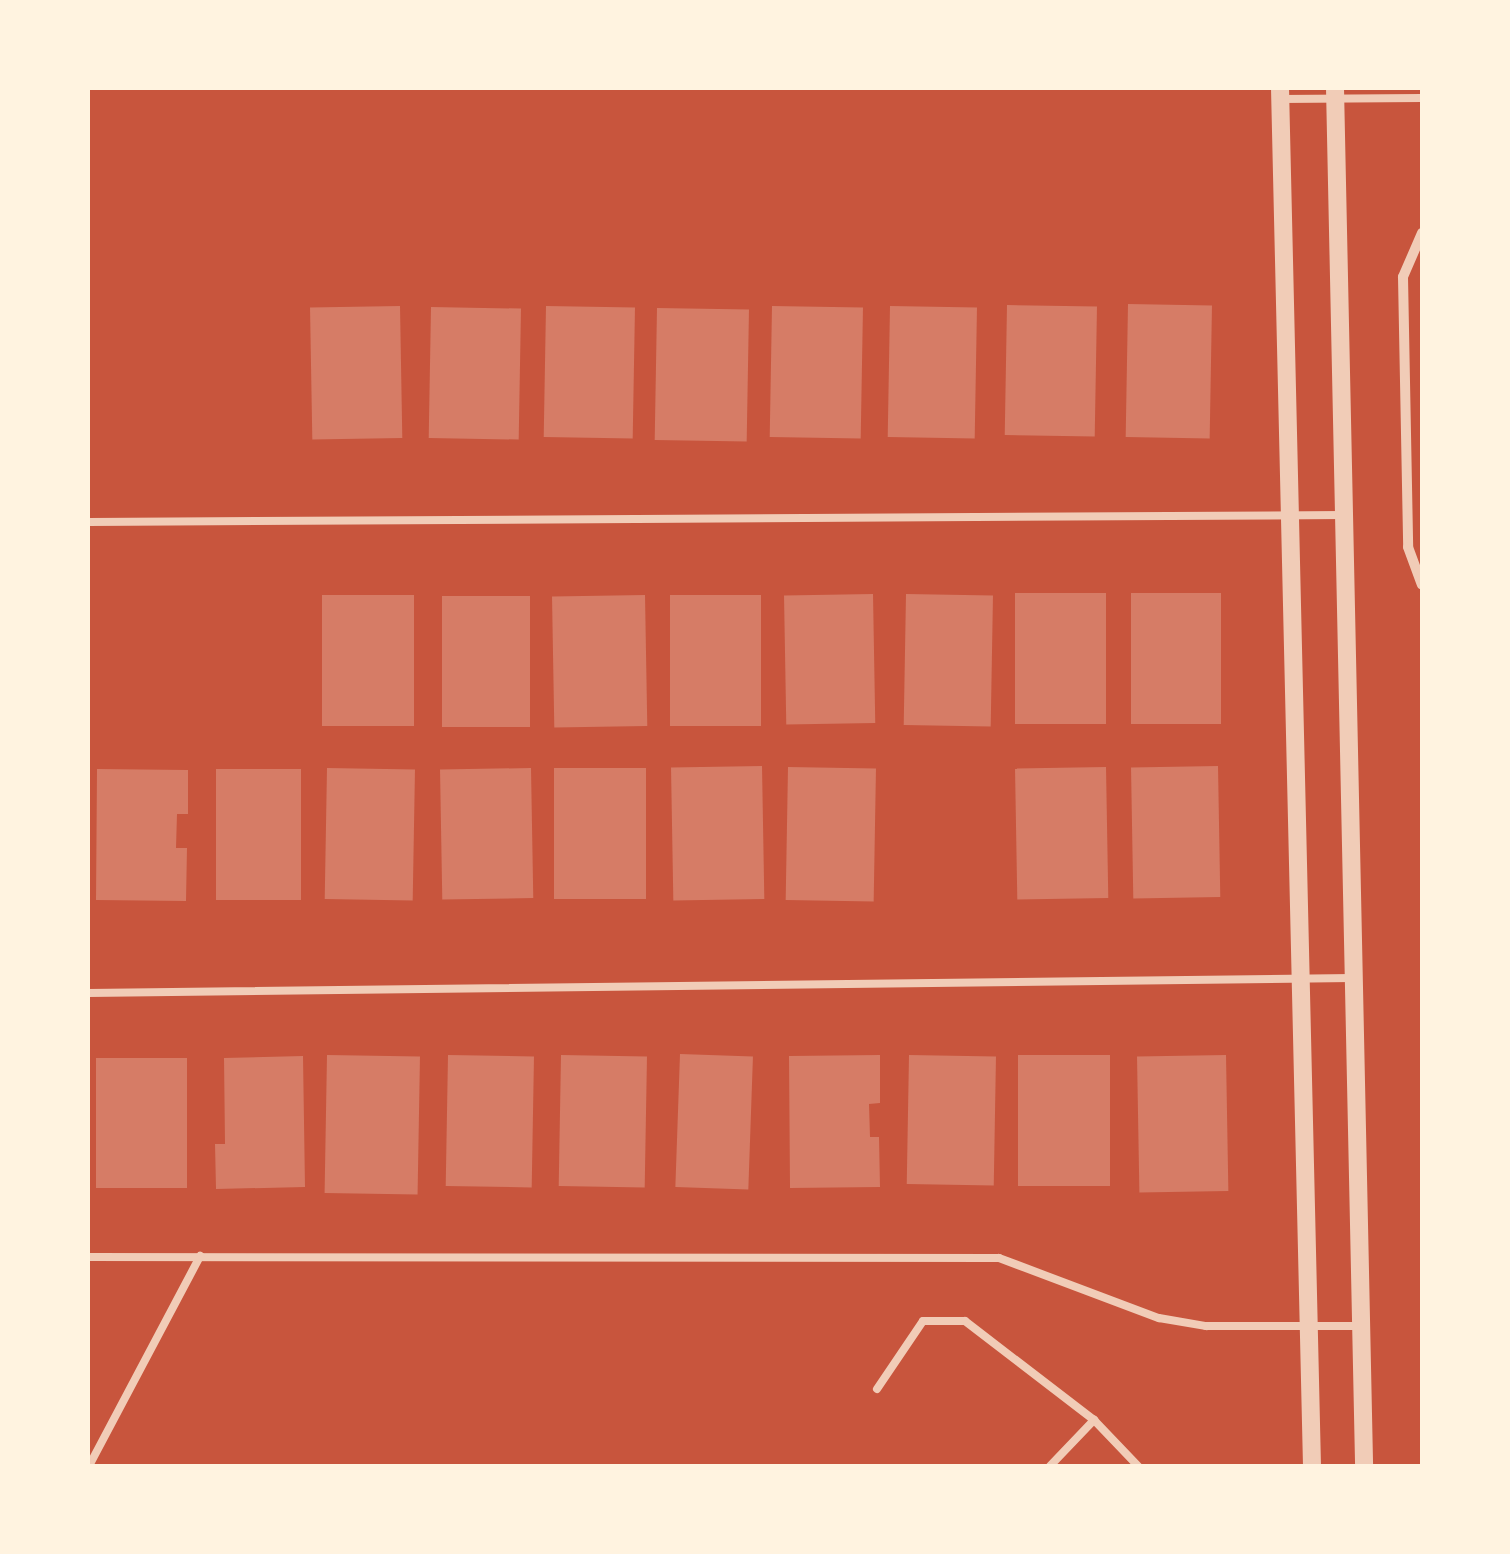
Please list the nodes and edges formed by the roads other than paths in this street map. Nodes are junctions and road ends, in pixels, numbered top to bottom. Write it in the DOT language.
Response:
graph roads {
  1 [pos="1335,92"];
  2 [pos="1280,93"];
  3 [pos="1422,98"];
  4 [pos="1422,233"];
  5 [pos="1289,515"];
  6 [pos="1344,515"];
  7 [pos="88,522"];
  8 [pos="1422,585"];
  9 [pos="1356,978"];
  10 [pos="1300,981"];
  11 [pos="88,992"];
  12 [pos="200,1256"];
  13 [pos="88,1257"];
  14 [pos="1360,1326"];
  15 [pos="1308,1327"];
  16 [pos="877,1389"];
  17 [pos="1094,1420"];
  18 [pos="89,1466"];
  19 [pos="1050,1466"];
  20 [pos="1138,1466"];
  21 [pos="1312,1466"];
  22 [pos="1364,1466"];
  1 -- 2 [label="lane"];
  1 -- 3 [label="lane"];
  1 -- 6 [label="street"];
  2 -- 5 [label="street"];
  4 -- 8 [label="street"];
  5 -- 6 [label="lane"];
  5 -- 7 [label="lane"];
  5 -- 10 [label="street"];
  6 -- 9 [label="street"];
  9 -- 10 [label="lane"];
  9 -- 14 [label="street"];
  10 -- 11 [label="lane"];
  10 -- 15 [label="street"];
  12 -- 13 [label="lane"];
  12 -- 15 [label="lane"];
  12 -- 18 [label="lane"];
  14 -- 15 [label="lane"];
  14 -- 22 [label="street"];
  15 -- 21 [label="street"];
  16 -- 17 [label="lane"];
  17 -- 19 [label="lane"];
  17 -- 20 [label="lane"];
}
